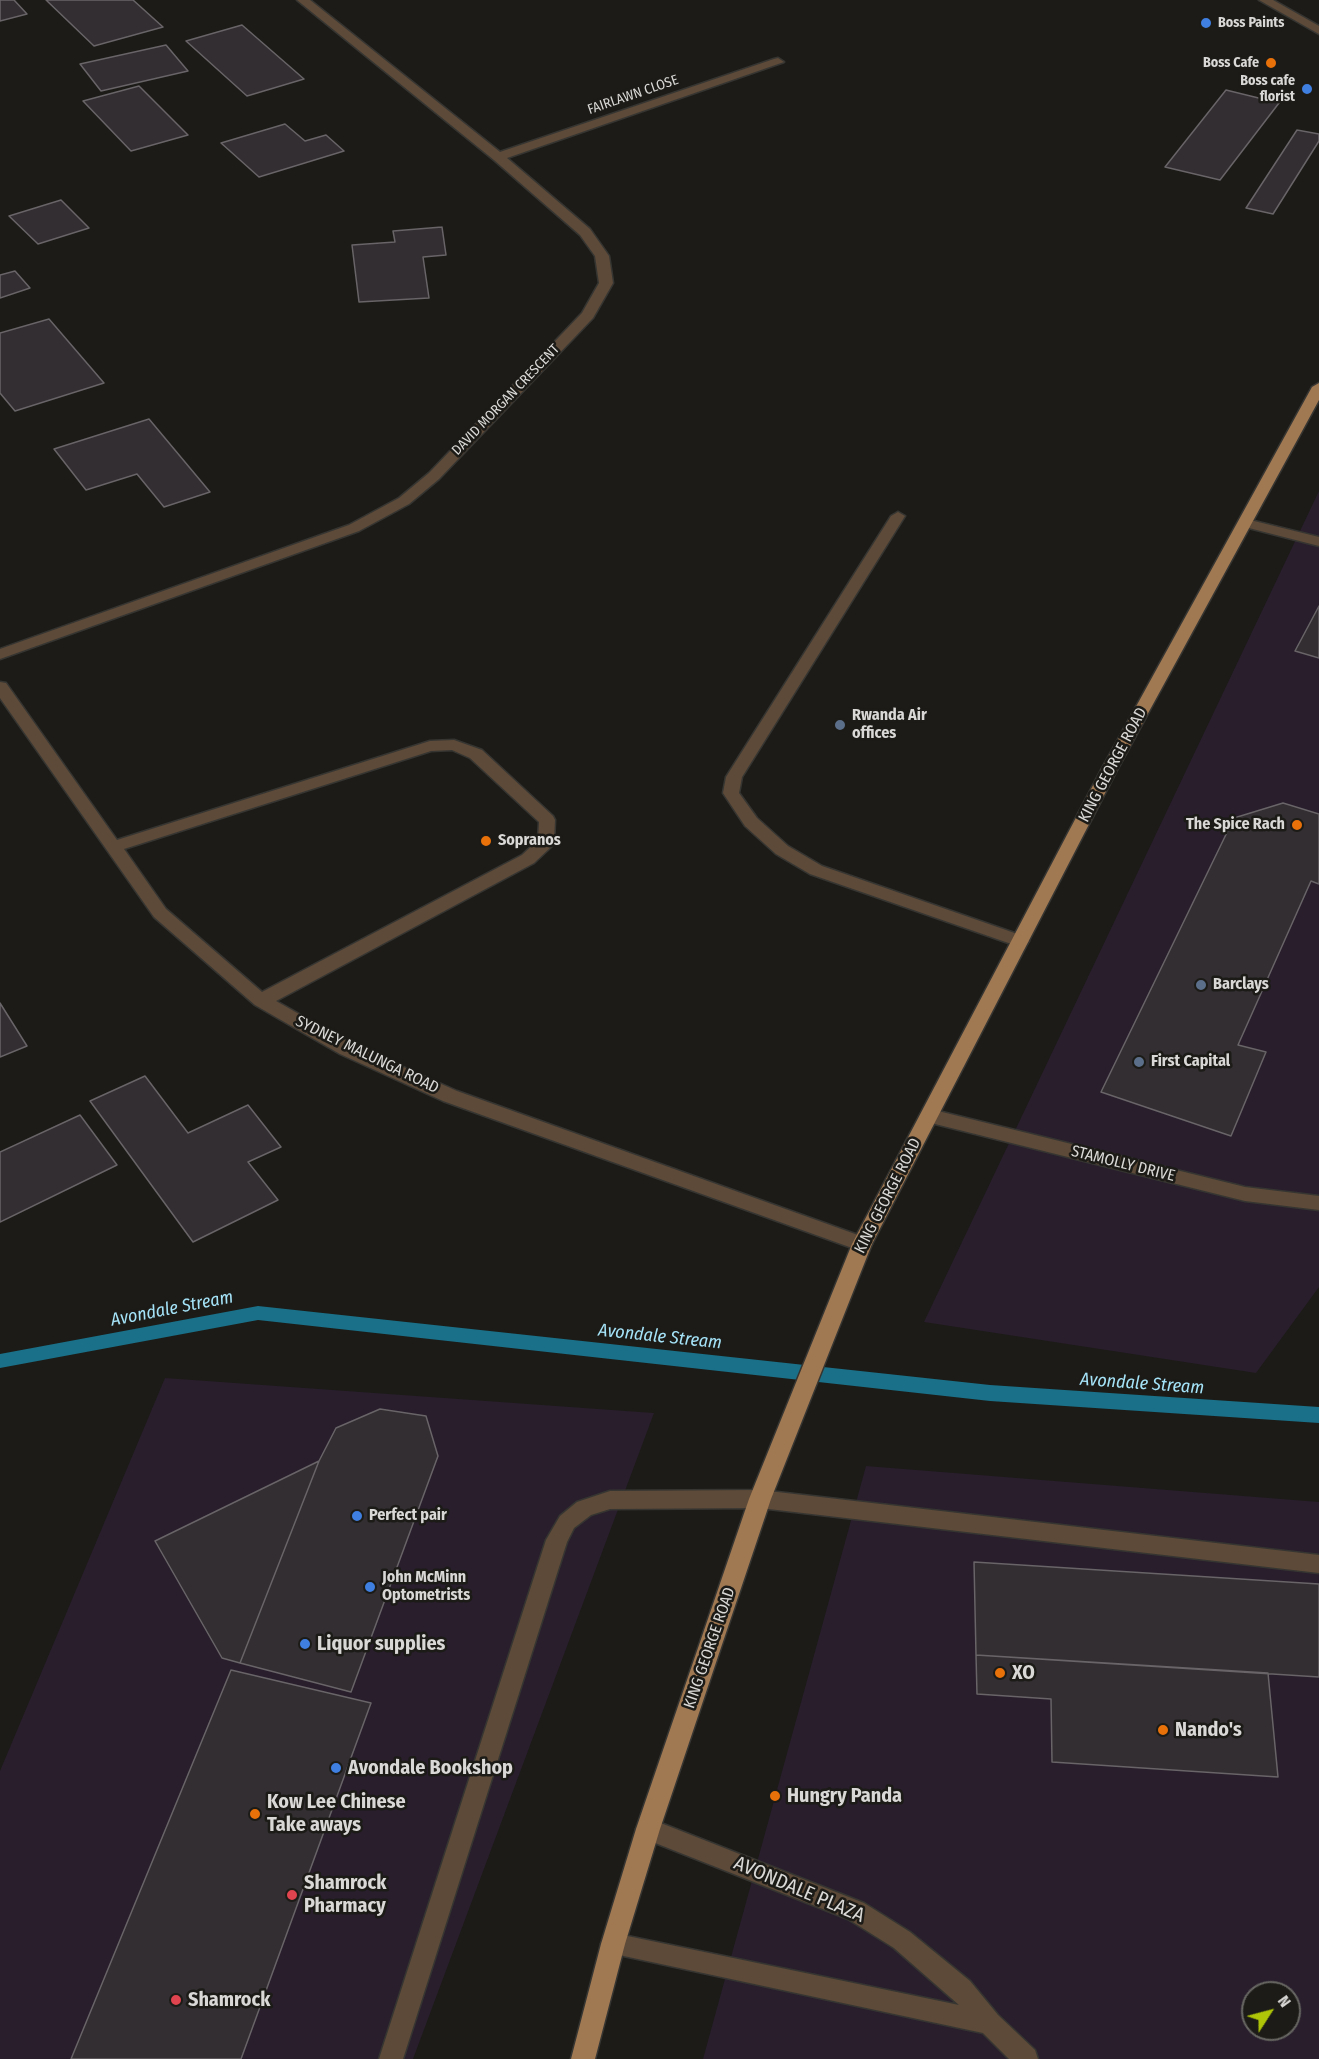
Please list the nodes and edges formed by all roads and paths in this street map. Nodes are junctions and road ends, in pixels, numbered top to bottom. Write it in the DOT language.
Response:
graph roads {
  1 [pos="303,0"];
  2 [pos="1265,0"];
  3 [pos="1319,31"];
  4 [pos="778,62"];
  5 [pos="498,157"];
  6 [pos="1319,387"];
  7 [pos="898,516"];
  8 [pos="1246,523"];
  9 [pos="1319,542"];
  10 [pos="0,654"];
  11 [pos="0,687"];
  12 [pos="113,847"];
  13 [pos="1020,941"];
  14 [pos="261,1001"];
  15 [pos="930,1116"];
  16 [pos="1319,1203"];
  17 [pos="862,1244"];
  18 [pos="760,1499"];
  19 [pos="1319,1564"];
  20 [pos="648,1829"];
  21 [pos="613,1944"];
  22 [pos="989,2023"];
  23 [pos="391,2059"];
  24 [pos="583,2059"];
  25 [pos="1026,2059"];
  1 -- 5 [label="street, DAVID MORGAN CRESCENT"];
  2 -- 3 [label="street"];
  4 -- 5 [label="street, FAIRLAWN CLOSE"];
  5 -- 10 [label="street, DAVID MORGAN CRESCENT"];
  6 -- 8 [label="main road, KING GEORGE ROAD"];
  7 -- 13 [label="street"];
  8 -- 9 [label="street"];
  8 -- 13 [label="main road, KING GEORGE ROAD"];
  11 -- 12 [label="street, SYDNEY MALUNGA ROAD"];
  12 -- 14 [label="street, SYDNEY MALUNGA ROAD"];
  12 -- 14 [label="street"];
  13 -- 15 [label="main road, KING GEORGE ROAD"];
  14 -- 17 [label="street, SYDNEY MALUNGA ROAD"];
  15 -- 16 [label="street, STAMOLLY DRIVE"];
  15 -- 17 [label="main road, KING GEORGE ROAD"];
  17 -- 18 [label="main road, KING GEORGE ROAD"];
  18 -- 19 [label="street"];
  18 -- 20 [label="main road, KING GEORGE ROAD"];
  18 -- 23 [label="street"];
  20 -- 21 [label="main road, KING GEORGE ROAD"];
  20 -- 22 [label="street, AVONDALE PLAZA"];
  21 -- 22 [label="street"];
  21 -- 24 [label="main road, KING GEORGE ROAD"];
  22 -- 25 [label="street, AVONDALE PLAZA"];
}
